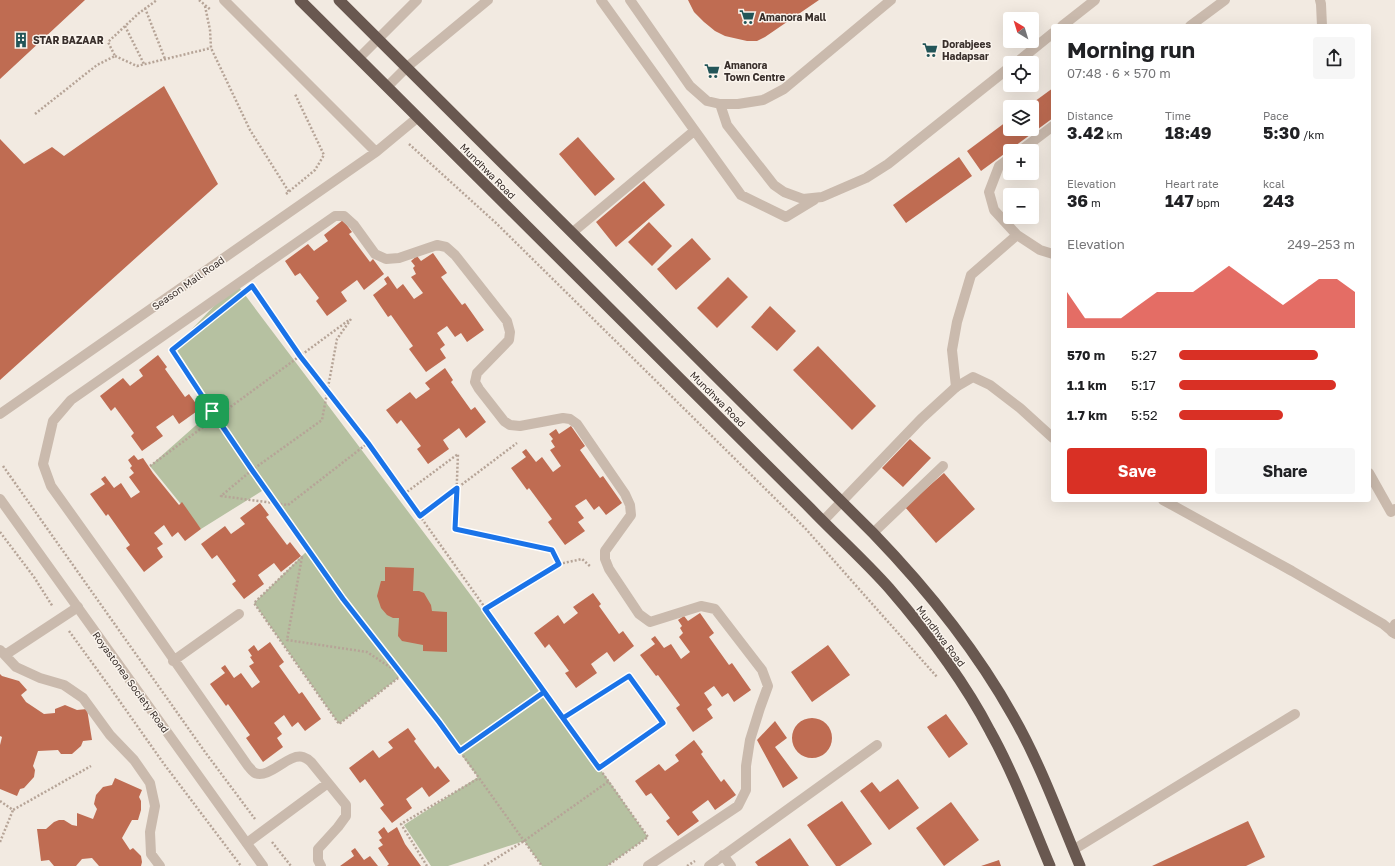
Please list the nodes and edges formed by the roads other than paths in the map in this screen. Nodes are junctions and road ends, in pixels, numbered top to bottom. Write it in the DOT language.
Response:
graph roads {
  1 [pos="224,0"];
  2 [pos="300,0"];
  3 [pos="339,0"];
  4 [pos="417,0"];
  5 [pos="488,0"];
  6 [pos="601,0"];
  7 [pos="630,0"];
  8 [pos="891,0"];
  9 [pos="1095,0"];
  10 [pos="1225,0"];
  11 [pos="1320,0"];
  12 [pos="1065,24"];
  13 [pos="1193,24"];
  14 [pos="1322,24"];
  15 [pos="1051,35"];
  16 [pos="379,39"];
  17 [pos="1025,56"];
  18 [pos="359,58"];
  19 [pos="407,67"];
  20 [pos="1003,73"];
  21 [pos="386,87"];
  22 [pos="720,104"];
  23 [pos="418,118"];
  24 [pos="1051,128"];
  25 [pos="694,131"];
  26 [pos="1029,144"];
  27 [pos="376,152"];
  28 [pos="1003,163"];
  29 [pos="817,198"];
  30 [pos="573,232"];
  31 [pos="1017,235"];
  32 [pos="1051,253"];
  33 [pos="956,387"];
  34 [pos="0,414"];
  35 [pos="1051,436"];
  36 [pos="943,466"];
  37 [pos="1371,476"];
  38 [pos="0,498"];
  39 [pos="842,501"];
  40 [pos="1167,502"];
  41 [pos="1394,513"];
  42 [pos="823,521"];
  43 [pos="873,533"];
  44 [pos="78,607"];
  45 [pos="239,614"];
  46 [pos="1394,630"];
  47 [pos="2,652"];
  48 [pos="174,661"];
  49 [pos="1295,714"];
  50 [pos="877,745"];
  51 [pos="328,783"];
  52 [pos="247,843"];
  53 [pos="1073,850"];
  54 [pos="723,855"];
  55 [pos="160,866"];
  56 [pos="262,866"];
  57 [pos="321,866"];
  58 [pos="648,866"];
  59 [pos="708,866"];
  60 [pos="731,866"];
  61 [pos="1050,866"];
  62 [pos="1080,866"];
  1 -- 27 [label="street"];
  2 -- 18 [label="highway, Mundhwa Road"];
  3 -- 16 [label="highway, Mundhwa Road"];
  4 -- 16 [label="street"];
  5 -- 19 [label="street"];
  6 -- 25 [label="street"];
  7 -- 22 [label="street"];
  8 -- 22 [label="street"];
  9 -- 12 [label="street"];
  10 -- 13 [label="street"];
  11 -- 14 [label="street"];
  15 -- 17 [label="street"];
  16 -- 18 [label="street"];
  16 -- 19 [label="highway, Mundhwa Road"];
  18 -- 21 [label="highway, Mundhwa Road"];
  19 -- 21 [label="street"];
  19 -- 30 [label="highway, Mundhwa Road"];
  20 -- 29 [label="street"];
  21 -- 23 [label="highway, Mundhwa Road"];
  22 -- 29 [label="street"];
  23 -- 27 [label="street, Season Mall Road"];
  23 -- 42 [label="highway, Mundhwa Road"];
  24 -- 26 [label="street"];
  25 -- 29 [label="street"];
  25 -- 30 [label="street"];
  27 -- 34 [label="street, Season Mall Road"];
  28 -- 31 [label="street"];
  30 -- 39 [label="highway, Mundhwa Road"];
  31 -- 32 [label="street"];
  31 -- 33 [label="street"];
  33 -- 35 [label="street"];
  33 -- 39 [label="street"];
  36 -- 43 [label="street"];
  37 -- 41 [label="street"];
  38 -- 44 [label="street, Royastonea Society Road"];
  39 -- 42 [label="street"];
  39 -- 43 [label="highway, Mundhwa Road"];
  40 -- 46 [label="street"];
  42 -- 61 [label="highway, Mundhwa Road"];
  43 -- 53 [label="highway, Mundhwa Road"];
  44 -- 47 [label="street"];
  44 -- 52 [label="street, Royastonea Society Road"];
  45 -- 48 [label="street"];
  47 -- 55 [label="street"];
  48 -- 51 [label="street"];
  48 -- 58 [label="street"];
  49 -- 53 [label="street"];
  50 -- 54 [label="street"];
  51 -- 52 [label="street"];
  51 -- 57 [label="street"];
  52 -- 56 [label="street, Royastonea Society Road"];
  53 -- 62 [label="highway, Mundhwa Road"];
  54 -- 59 [label="street"];
  54 -- 60 [label="street"];
}
